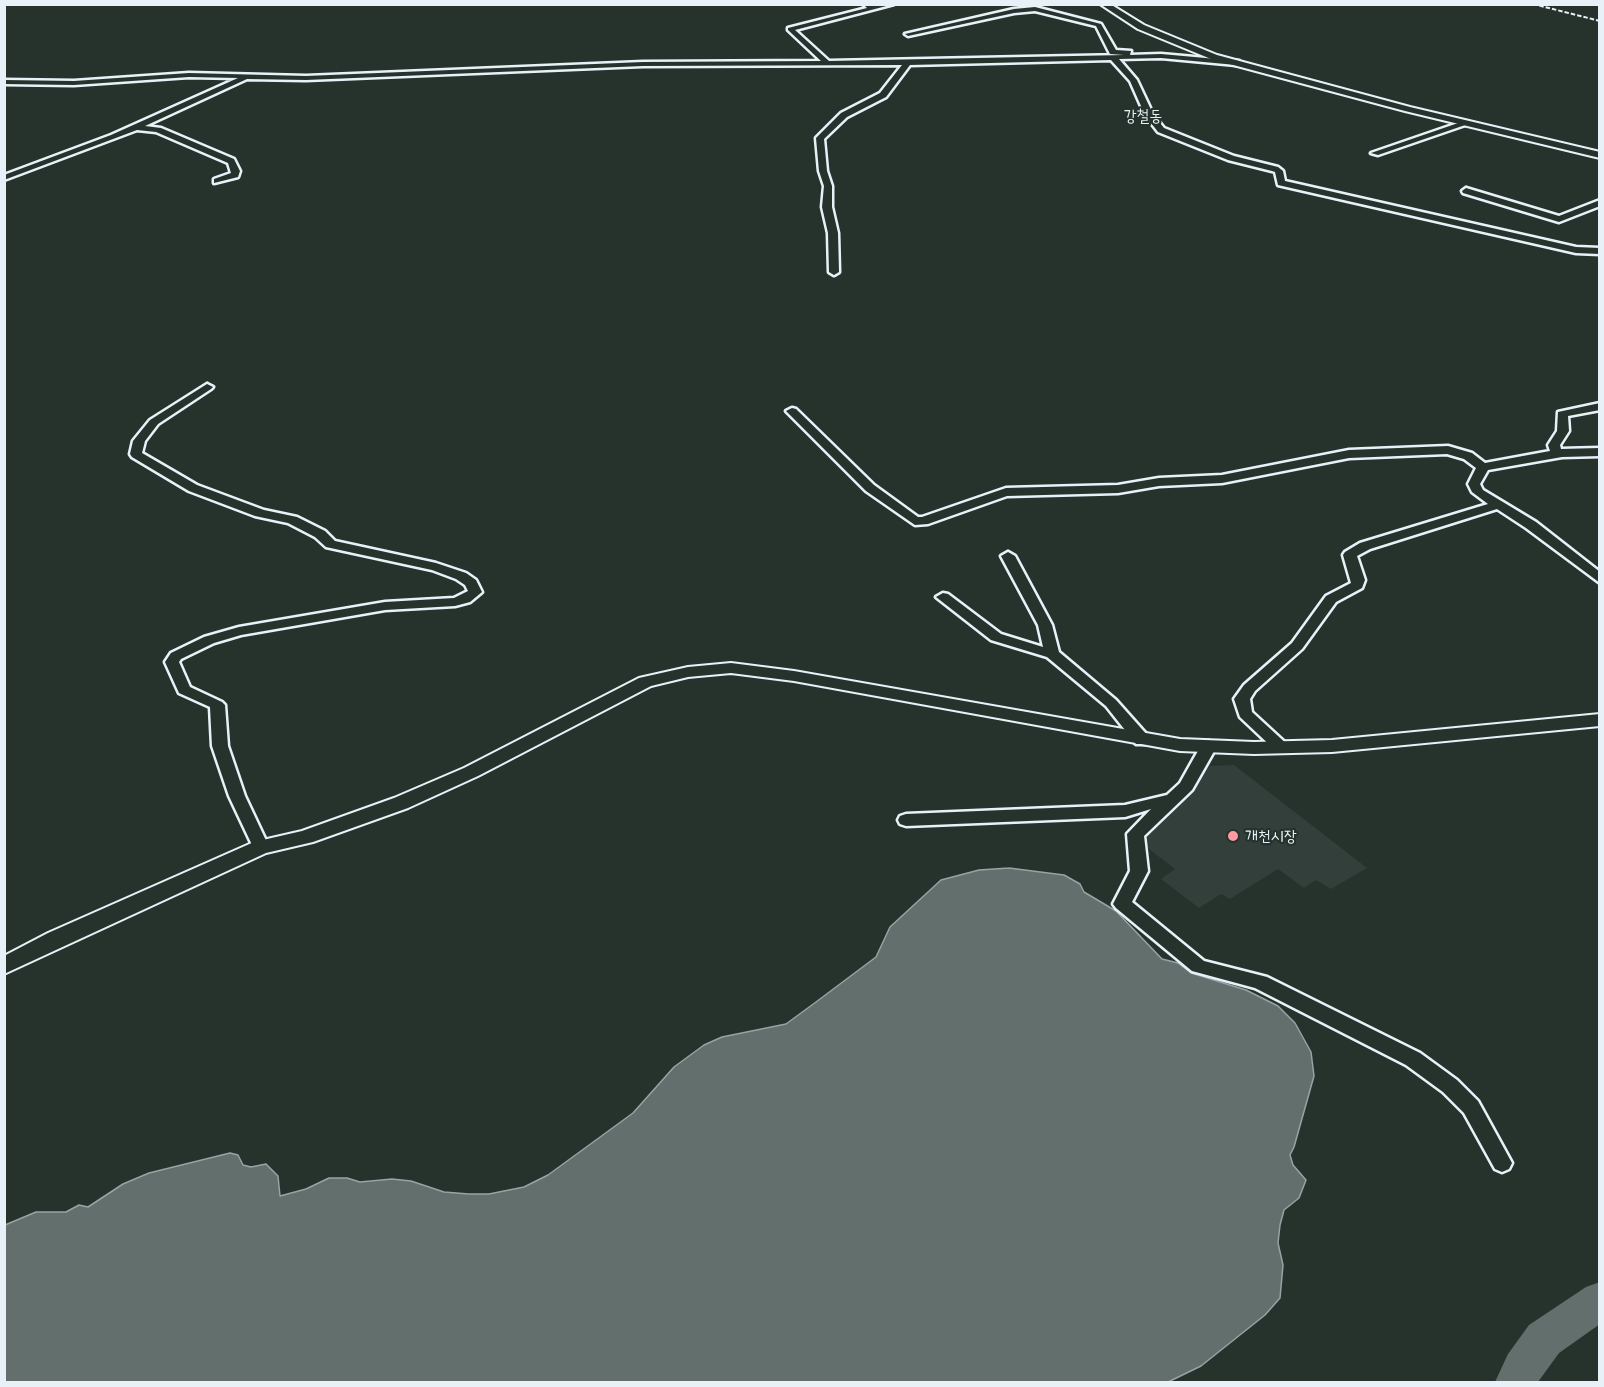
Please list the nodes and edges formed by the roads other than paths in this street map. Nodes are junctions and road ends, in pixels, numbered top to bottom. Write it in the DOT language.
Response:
graph roads {
  1 [pos="891,4"];
  2 [pos="1104,4"];
  3 [pos="869,6"];
  4 [pos="908,34"];
  5 [pos="1161,56"];
  6 [pos="1114,58"];
  7 [pos="826,62"];
  8 [pos="908,63"];
  9 [pos="1236,63"];
  10 [pos="246,77"];
  11 [pos="4,82"];
  12 [pos="1467,123"];
  13 [pos="136,127"];
  14 [pos="1375,153"];
  15 [pos="1599,155"];
  16 [pos="4,178"];
  17 [pos="217,181"];
  18 [pos="1466,191"];
  19 [pos="1599,203"];
  20 [pos="1599,251"];
  21 [pos="834,272"];
  22 [pos="207,387"];
  23 [pos="1599,406"];
  24 [pos="792,411"];
  25 [pos="1599,452"];
  26 [pos="1557,454"];
  27 [pos="1483,467"];
  28 [pos="1498,505"];
  29 [pos="1008,556"];
  30 [pos="1599,579"];
  31 [pos="943,597"];
  32 [pos="1052,654"];
  33 [pos="1599,720"];
  34 [pos="1142,740"];
  35 [pos="1209,746"];
  36 [pos="1282,747"];
  37 [pos="1171,799"];
  38 [pos="906,820"];
  39 [pos="261,847"];
  40 [pos="4,966"];
  41 [pos="1502,1163"];
  1 -- 3 [label="street"];
  2 -- 9 [label="street"];
  3 -- 7 [label="street"];
  4 -- 5 [label="street"];
  5 -- 6 [label="street"];
  5 -- 9 [label="street"];
  6 -- 8 [label="street"];
  6 -- 20 [label="street"];
  7 -- 8 [label="street"];
  7 -- 10 [label="street"];
  8 -- 21 [label="street"];
  9 -- 12 [label="street"];
  10 -- 11 [label="street"];
  10 -- 13 [label="street"];
  12 -- 14 [label="street"];
  12 -- 15 [label="street"];
  13 -- 16 [label="street"];
  13 -- 17 [label="street"];
  18 -- 19 [label="street"];
  22 -- 39 [label="street"];
  23 -- 26 [label="street"];
  24 -- 27 [label="street"];
  25 -- 26 [label="street"];
  26 -- 27 [label="street"];
  27 -- 28 [label="street"];
  28 -- 30 [label="street"];
  28 -- 36 [label="street"];
  29 -- 32 [label="street"];
  31 -- 32 [label="street"];
  32 -- 34 [label="street"];
  33 -- 36 [label="street"];
  34 -- 35 [label="street"];
  34 -- 39 [label="street"];
  35 -- 36 [label="street"];
  35 -- 37 [label="street"];
  37 -- 38 [label="street"];
  37 -- 41 [label="street"];
  39 -- 40 [label="street"];
}
